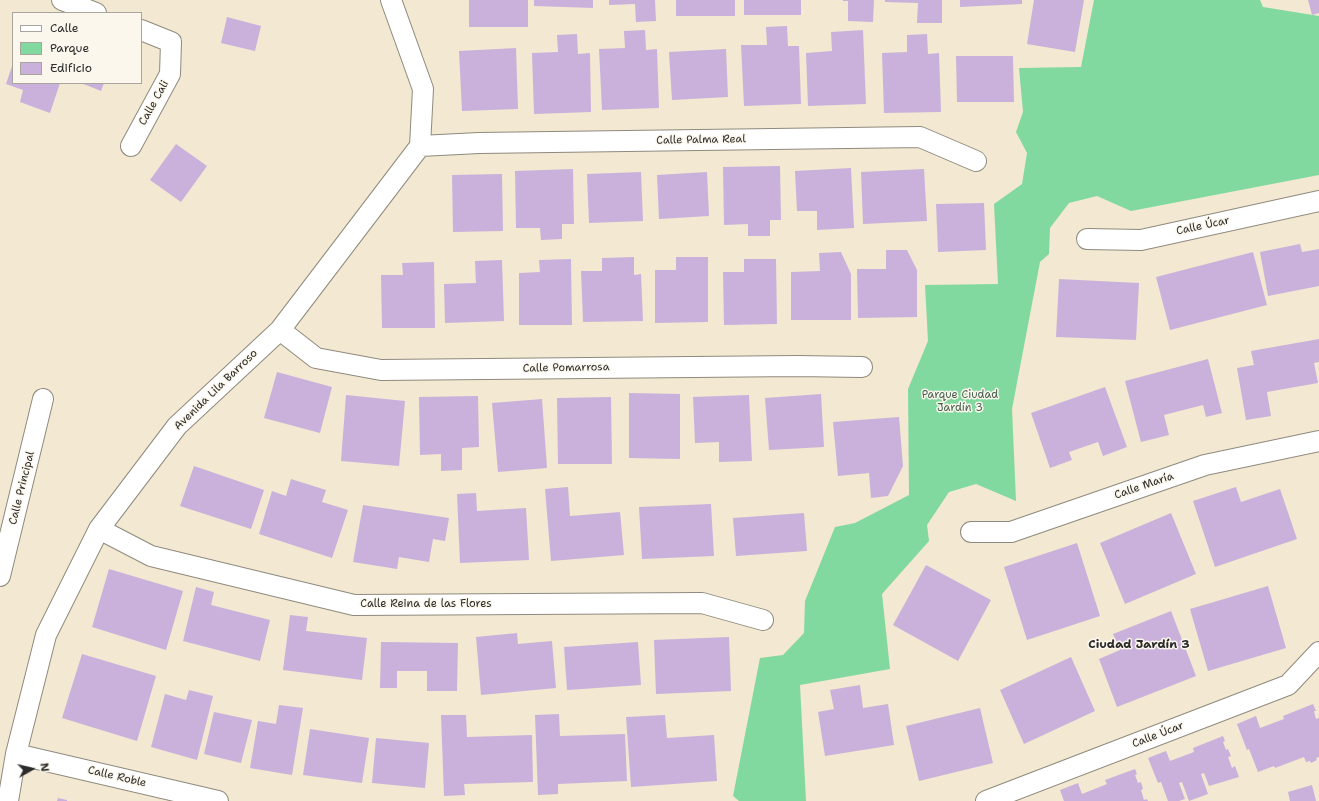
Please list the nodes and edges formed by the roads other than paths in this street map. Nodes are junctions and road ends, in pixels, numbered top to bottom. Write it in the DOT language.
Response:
graph roads {
  1 [pos="62,0"];
  2 [pos="391,0"];
  3 [pos="93,12"];
  4 [pos="142,30"];
  5 [pos="131,146"];
  6 [pos="420,146"];
  7 [pos="976,161"];
  8 [pos="1319,201"];
  9 [pos="1086,239"];
  10 [pos="280,330"];
  11 [pos="862,367"];
  12 [pos="43,399"];
  13 [pos="1319,441"];
  14 [pos="99,529"];
  15 [pos="972,532"];
  16 [pos="0,576"];
  17 [pos="763,620"];
  18 [pos="1319,652"];
  19 [pos="16,754"];
  20 [pos="8,801"];
  21 [pos="218,801"];
  22 [pos="986,801"];
  1 -- 3 [label="street"];
  2 -- 6 [label="street"];
  4 -- 5 [label="street, Calle Cali"];
  6 -- 7 [label="street, Calle Palma Real"];
  6 -- 10 [label="street, Avenida Lila Barroso"];
  8 -- 9 [label="street, Calle Úcar"];
  10 -- 11 [label="street, Calle Pomarrosa"];
  10 -- 14 [label="street, Avenida Lila Barroso"];
  12 -- 16 [label="street, Calle Principal"];
  13 -- 15 [label="street, Calle María"];
  14 -- 17 [label="street, Calle Reina de las Flores"];
  14 -- 19 [label="street, Avenida Lila Barroso"];
  18 -- 22 [label="street, Calle Úcar"];
  19 -- 20 [label="street, Avenida Lila Barroso"];
  19 -- 21 [label="street, Calle Roble"];
}
